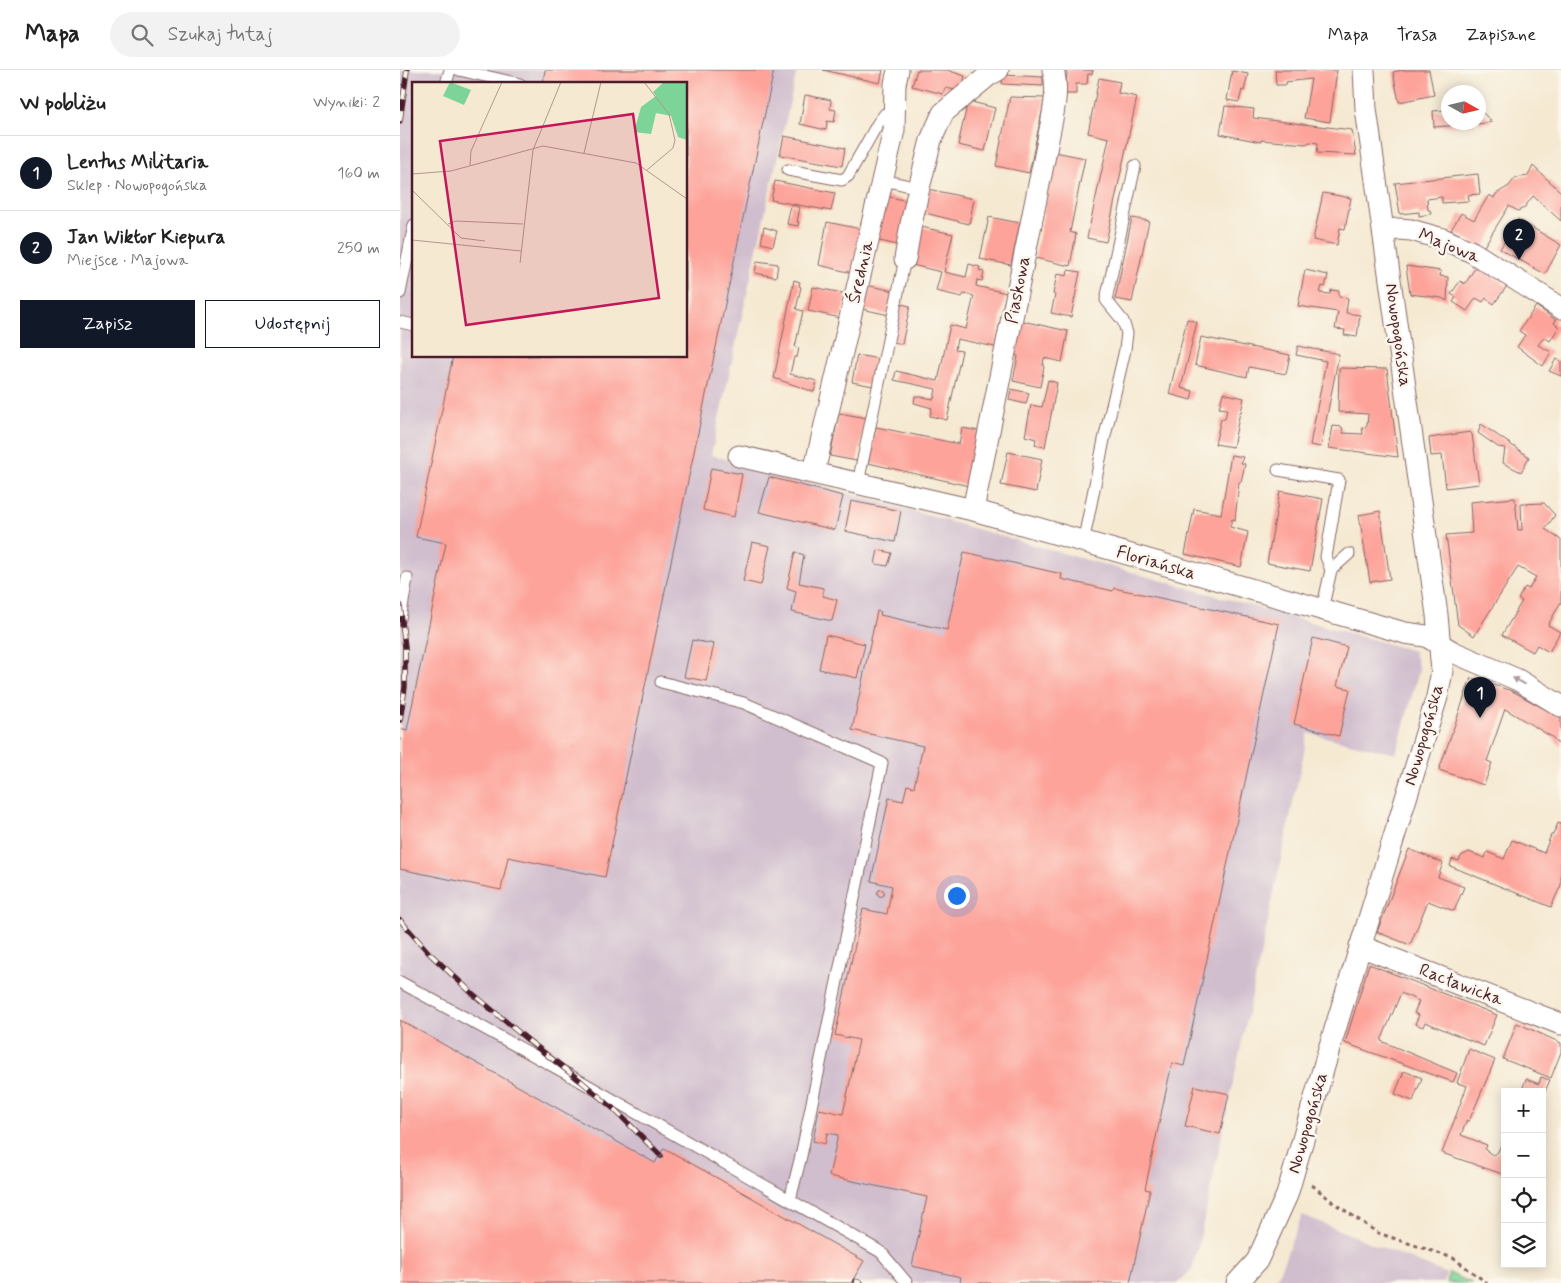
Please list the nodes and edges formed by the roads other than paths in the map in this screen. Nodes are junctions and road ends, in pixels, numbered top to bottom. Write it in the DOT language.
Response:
graph roads {
  1 [pos="458,70"];
  2 [pos="898,70"];
  3 [pos="998,70"];
  4 [pos="1053,70"];
  5 [pos="1364,70"];
  6 [pos="487,73"];
  7 [pos="514,82"];
  8 [pos="895,111"];
  9 [pos="1135,166"];
  10 [pos="788,170"];
  11 [pos="883,180"];
  12 [pos="919,188"];
  13 [pos="1383,231"];
  14 [pos="412,235"];
  15 [pos="906,259"];
  16 [pos="400,293"];
  17 [pos="1561,308"];
  18 [pos="738,456"];
  19 [pos="1278,470"];
  20 [pos="814,472"];
  21 [pos="858,483"];
  22 [pos="973,510"];
  23 [pos="1084,543"];
  24 [pos="1349,554"];
  25 [pos="1331,570"];
  26 [pos="408,578"];
  27 [pos="1322,610"];
  28 [pos="400,619"];
  29 [pos="1441,644"];
  30 [pos="661,682"];
  31 [pos="1561,706"];
  32 [pos="1360,946"];
  33 [pos="400,982"];
  34 [pos="1561,1024"];
  35 [pos="790,1200"];
  36 [pos="907,1283"];
  37 [pos="1237,1283"];
  1 -- 6 [label="lane"];
  2 -- 8 [label="street, Średnia"];
  3 -- 12 [label="street"];
  4 -- 22 [label="street, Piaskowa"];
  5 -- 13 [label="street, Nowopogońska"];
  6 -- 7 [label="lane"];
  8 -- 10 [label="lane"];
  8 -- 11 [label="street, Średnia"];
  9 -- 23 [label="lane"];
  11 -- 12 [label="lane"];
  11 -- 20 [label="street, Średnia"];
  12 -- 15 [label="street"];
  13 -- 17 [label="street, Majowa"];
  13 -- 29 [label="street, Nowopogońska"];
  14 -- 16 [label="lane"];
  15 -- 21 [label="lane"];
  18 -- 20 [label="street, Floriańska"];
  19 -- 25 [label="lane"];
  20 -- 21 [label="street, Floriańska"];
  21 -- 22 [label="street, Floriańska"];
  22 -- 23 [label="street, Floriańska"];
  23 -- 27 [label="street, Floriańska"];
  24 -- 25 [label="lane"];
  25 -- 27 [label="lane"];
  26 -- 28 [label="lane"];
  27 -- 29 [label="street, Floriańska"];
  31 -- 29 [label="street, Floriańska, one-way"];
  29 -- 32 [label="street, Nowopogońska"];
  30 -- 35 [label="lane"];
  32 -- 34 [label="street, Racławicka"];
  32 -- 37 [label="street, Nowopogońska"];
  33 -- 35 [label="lane"];
  35 -- 36 [label="lane"];
}
